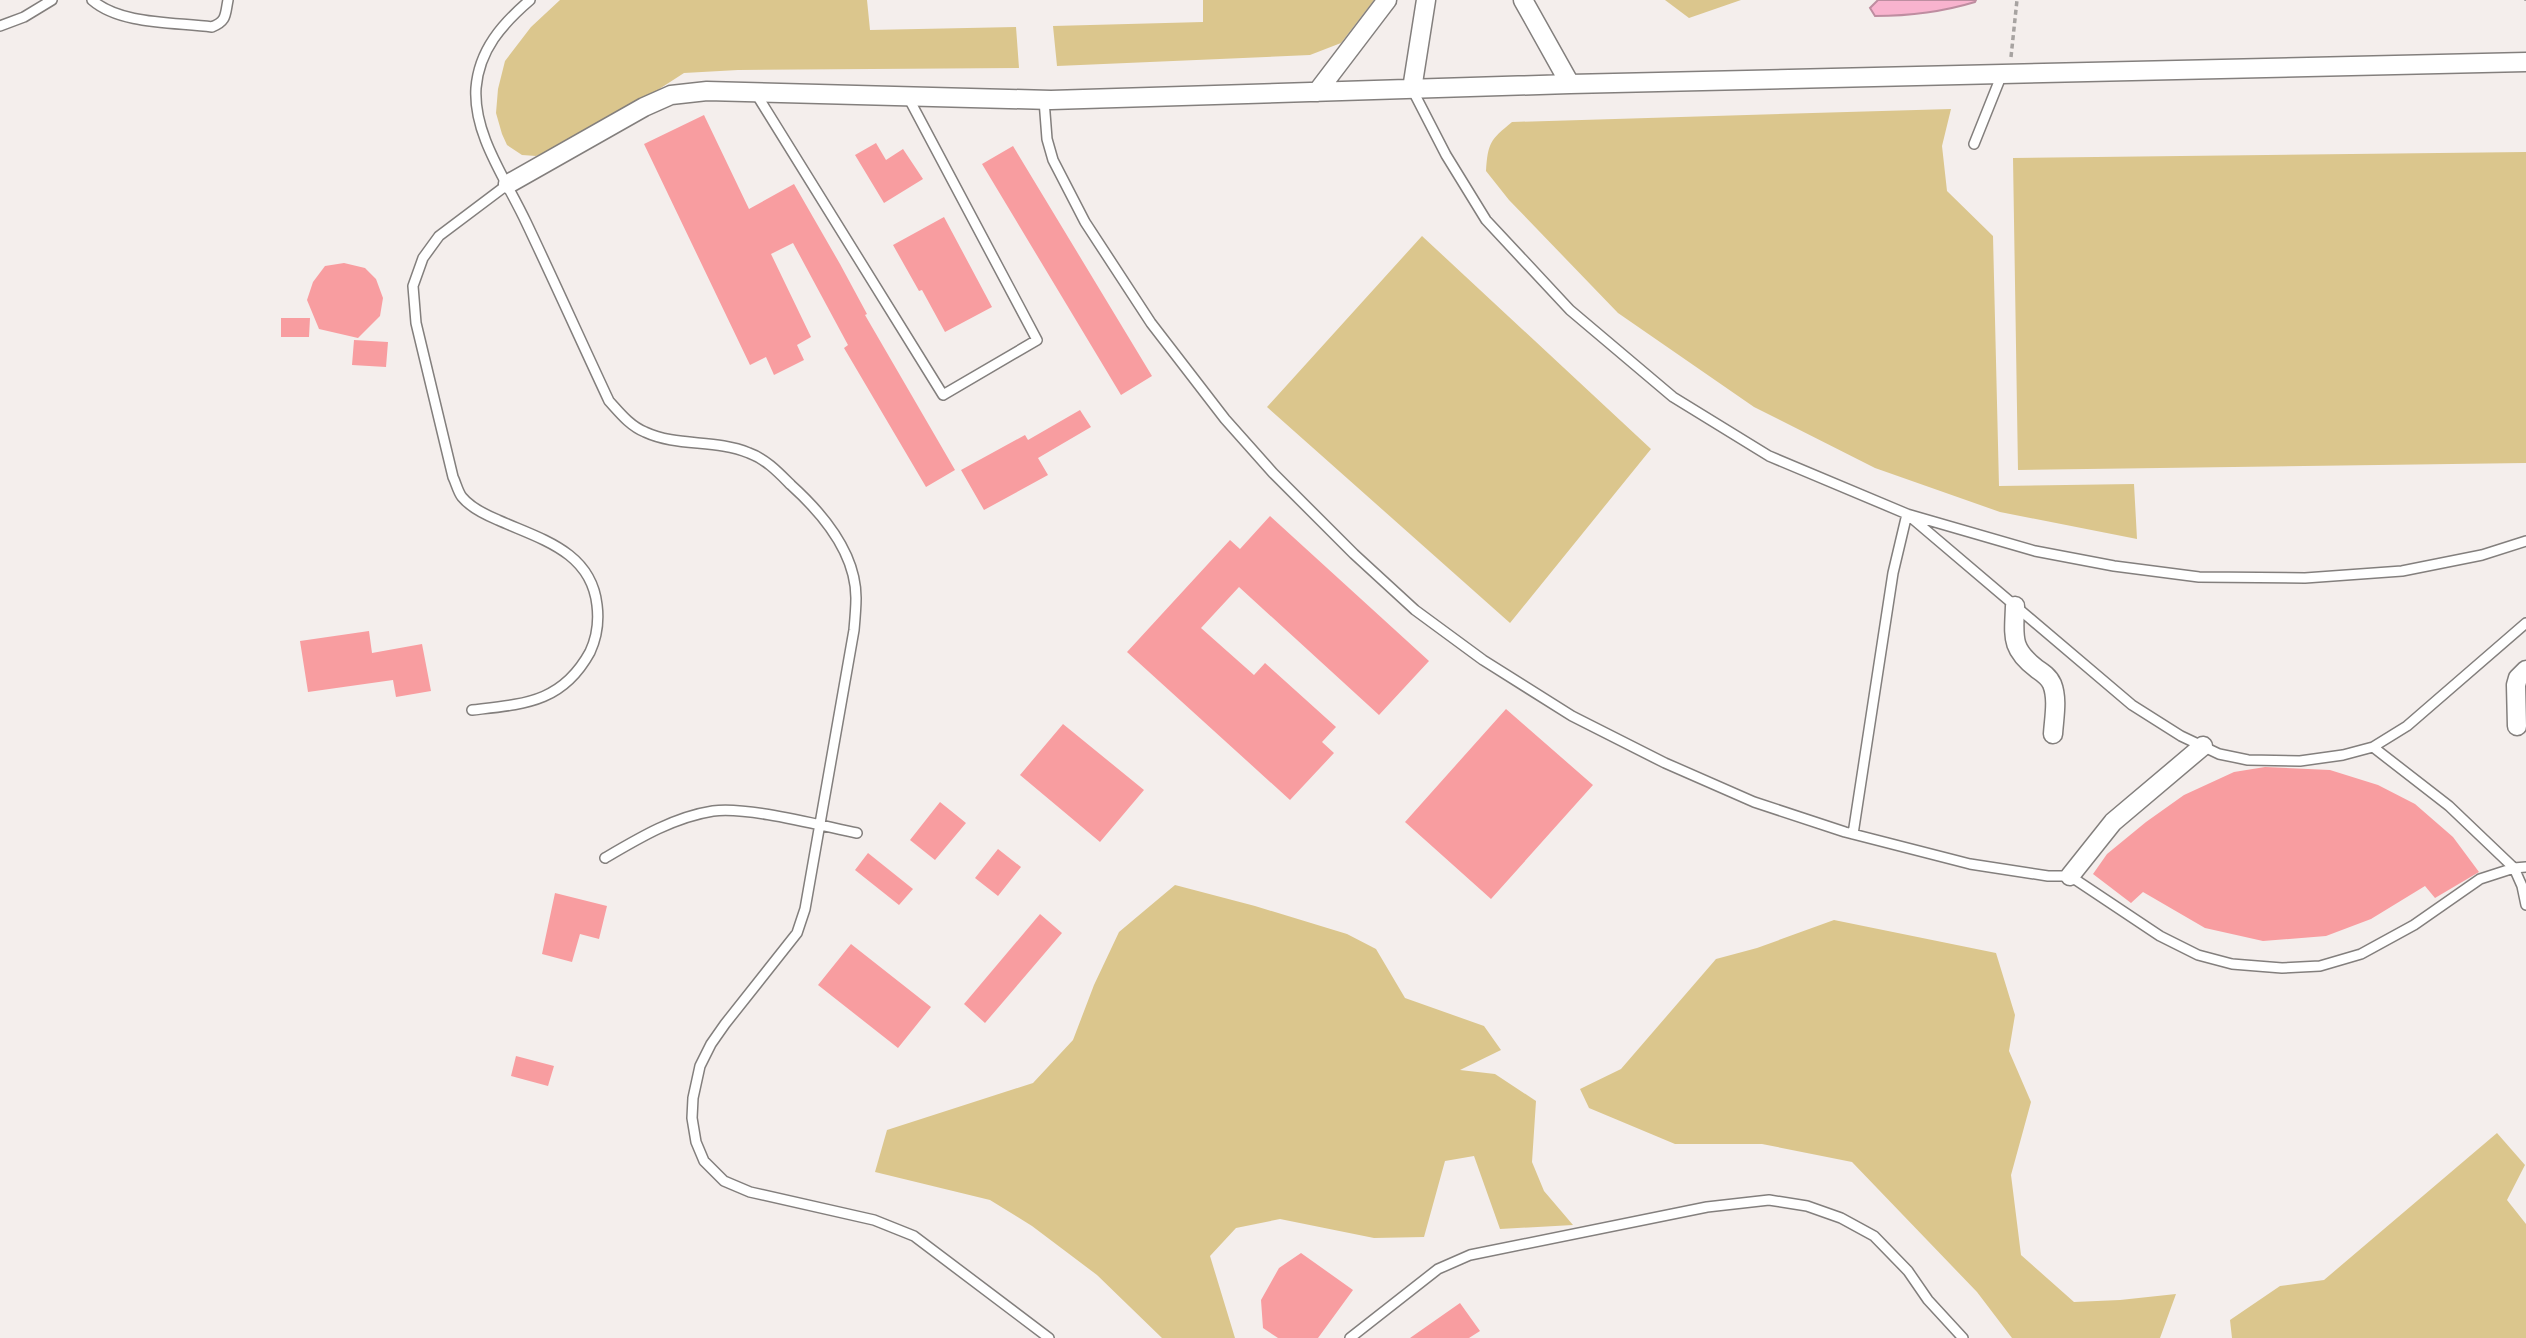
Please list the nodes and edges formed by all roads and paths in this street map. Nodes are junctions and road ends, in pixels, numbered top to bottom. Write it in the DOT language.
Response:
graph roads {
  1 [pos="52,0"];
  2 [pos="92,0"];
  3 [pos="228,0"];
  4 [pos="530,0"];
  5 [pos="1387,0"];
  6 [pos="1426,0"];
  7 [pos="1523,0"];
  8 [pos="2017,0"];
  9 [pos="0,26"];
  10 [pos="2526,62"];
  11 [pos="2006,74"];
  12 [pos="1570,84"];
  13 [pos="1412,89"];
  14 [pos="1317,92"];
  15 [pos="755,93"];
  16 [pos="908,97"];
  17 [pos="1044,100"];
  18 [pos="1974,144"];
  19 [pos="508,184"];
  20 [pos="1908,514"];
  21 [pos="2526,541"];
  22 [pos="2015,606"];
  23 [pos="2526,623"];
  24 [pos="2526,670"];
  25 [pos="472,710"];
  26 [pos="2517,726"];
  27 [pos="2053,734"];
  28 [pos="2203,746"];
  29 [pos="2373,747"];
  30 [pos="821,826"];
  31 [pos="857,833"];
  32 [pos="1853,834"];
  33 [pos="605,858"];
  34 [pos="2526,867"];
  35 [pos="2514,868"];
  36 [pos="2070,876"];
  37 [pos="2526,905"];
  38 [pos="1049,1338"];
  39 [pos="1350,1338"];
  40 [pos="1963,1338"];
  1 -- 9 [label="lane"];
  2 -- 3 [label="lane"];
  4 -- 19 [label="lane"];
  5 -- 14 [label="street"];
  6 -- 13 [label="street"];
  7 -- 12 [label="street"];
  8 -- 11 [label="path"];
  10 -- 11 [label="street"];
  11 -- 12 [label="street"];
  11 -- 18 [label="lane"];
  12 -- 13 [label="street"];
  13 -- 14 [label="street"];
  13 -- 20 [label="lane"];
  14 -- 17 [label="street"];
  15 -- 16 [label="street"];
  15 -- 16 [label="lane"];
  15 -- 19 [label="street"];
  16 -- 17 [label="street"];
  17 -- 32 [label="lane"];
  19 -- 25 [label="lane"];
  19 -- 30 [label="lane"];
  20 -- 21 [label="lane"];
  20 -- 22 [label="lane"];
  20 -- 32 [label="lane"];
  22 -- 27 [label="street"];
  22 -- 28 [label="lane"];
  23 -- 29 [label="lane"];
  24 -- 26 [label="street"];
  28 -- 29 [label="lane"];
  28 -- 36 [label="street"];
  29 -- 35 [label="lane"];
  30 -- 31 [label="lane"];
  30 -- 33 [label="lane"];
  30 -- 38 [label="lane"];
  32 -- 36 [label="lane"];
  34 -- 35 [label="lane"];
  35 -- 36 [label="lane"];
  35 -- 37 [label="lane"];
  39 -- 40 [label="lane"];
}
